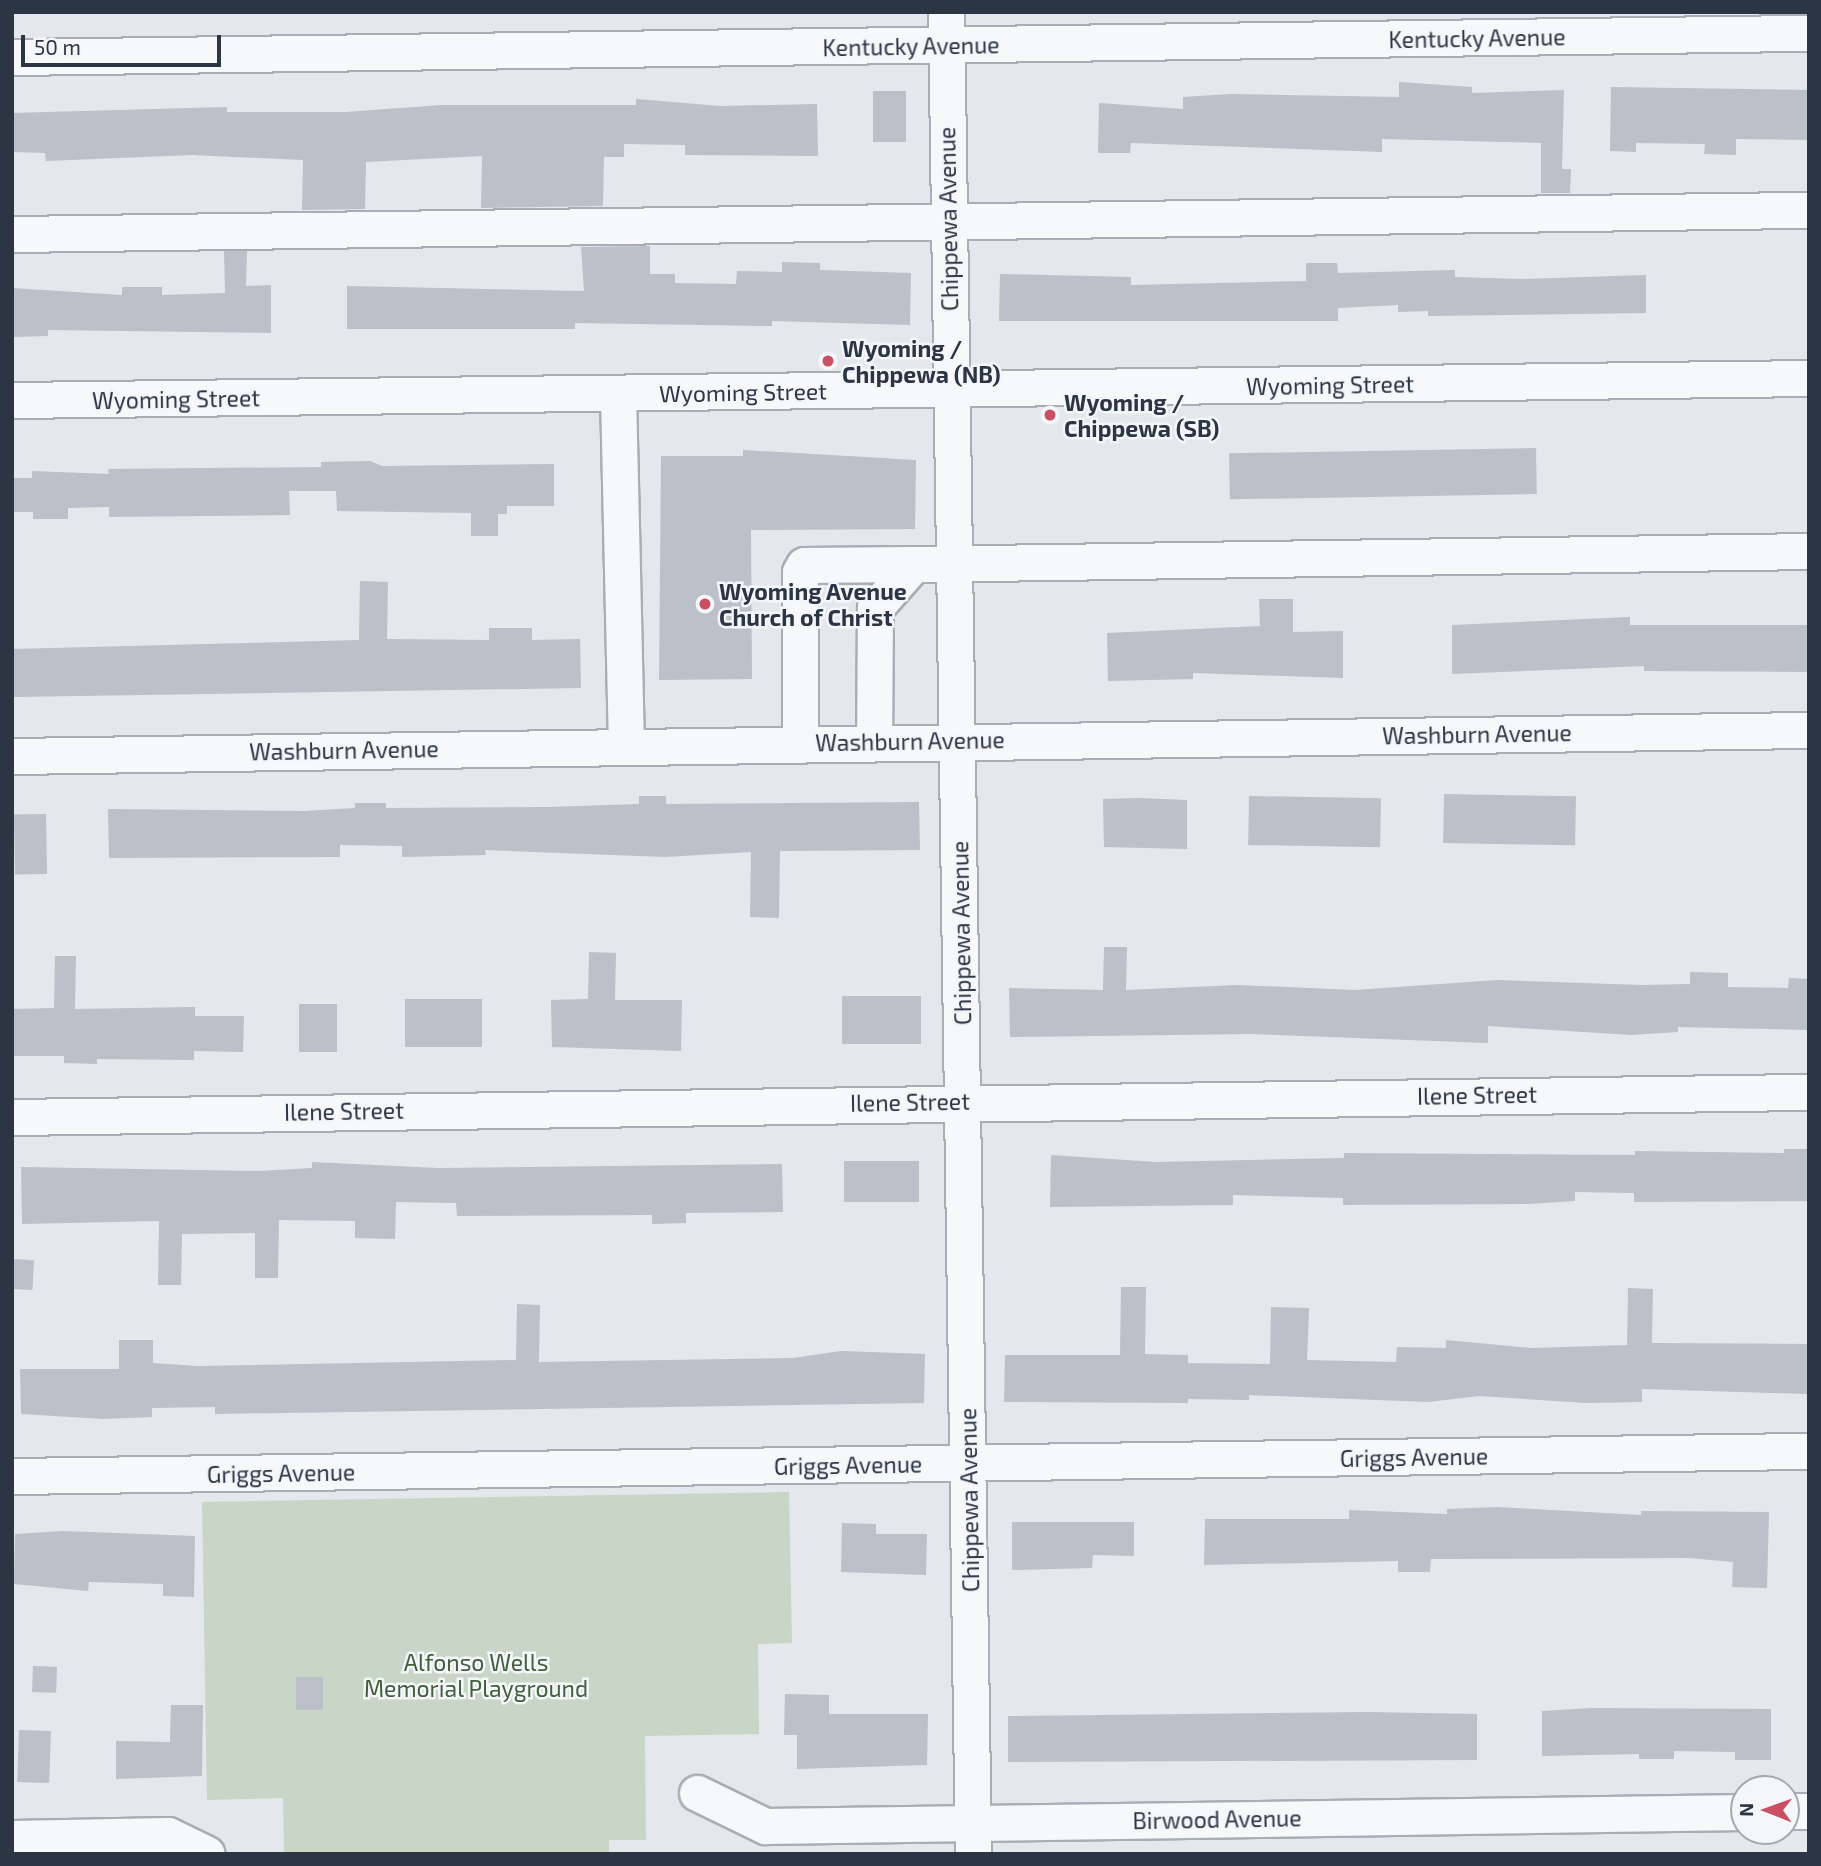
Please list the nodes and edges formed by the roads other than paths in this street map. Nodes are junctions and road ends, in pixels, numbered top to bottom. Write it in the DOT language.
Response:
graph roads {
  1 [pos="946,29"];
  2 [pos="1809,33"];
  3 [pos="12,57"];
  4 [pos="1809,210"];
  5 [pos="948,224"];
  6 [pos="12,234"];
  7 [pos="1809,378"];
  8 [pos="950,390"];
  9 [pos="618,394"];
  10 [pos="12,400"];
  11 [pos="1809,551"];
  12 [pos="955,563"];
  13 [pos="914,564"];
  14 [pos="1809,730"];
  15 [pos="959,740"];
  16 [pos="874,741"];
  17 [pos="800,742"];
  18 [pos="626,746"];
  19 [pos="12,756"];
  20 [pos="1809,1092"];
  21 [pos="963,1101"];
  22 [pos="12,1117"];
  23 [pos="1809,1451"];
  24 [pos="969,1464"];
  25 [pos="12,1476"];
  26 [pos="697,1793"];
  27 [pos="1730,1812"];
  28 [pos="12,1838"];
  29 [pos="972,1838"];
  30 [pos="207,1854"];
  1 -- 2 [label="street, Kentucky Avenue"];
  1 -- 3 [label="street, Kentucky Avenue"];
  1 -- 5 [label="street, Chippewa Avenue"];
  4 -- 5 [label="street"];
  5 -- 6 [label="street"];
  5 -- 8 [label="street, Chippewa Avenue"];
  7 -- 8 [label="street, Wyoming Street"];
  8 -- 9 [label="street, Wyoming Street"];
  8 -- 12 [label="street, Chippewa Avenue"];
  9 -- 10 [label="street, Wyoming Street"];
  9 -- 18 [label="street"];
  11 -- 12 [label="street"];
  12 -- 13 [label="street"];
  12 -- 15 [label="street, Chippewa Avenue"];
  13 -- 16 [label="street"];
  13 -- 17 [label="street"];
  14 -- 15 [label="street, Washburn Avenue"];
  15 -- 16 [label="street, Washburn Avenue"];
  15 -- 21 [label="street, Chippewa Avenue"];
  16 -- 17 [label="street, Washburn Avenue"];
  17 -- 18 [label="street, Washburn Avenue"];
  18 -- 19 [label="street, Washburn Avenue"];
  20 -- 21 [label="street, Ilene Street"];
  21 -- 22 [label="street, Ilene Street"];
  21 -- 24 [label="street, Chippewa Avenue"];
  23 -- 24 [label="street, Griggs Avenue"];
  24 -- 25 [label="street, Griggs Avenue"];
  24 -- 29 [label="street, Chippewa Avenue"];
  26 -- 29 [label="street, Birwood Avenue"];
  27 -- 29 [label="street, Birwood Avenue"];
  28 -- 30 [label="street"];
}
